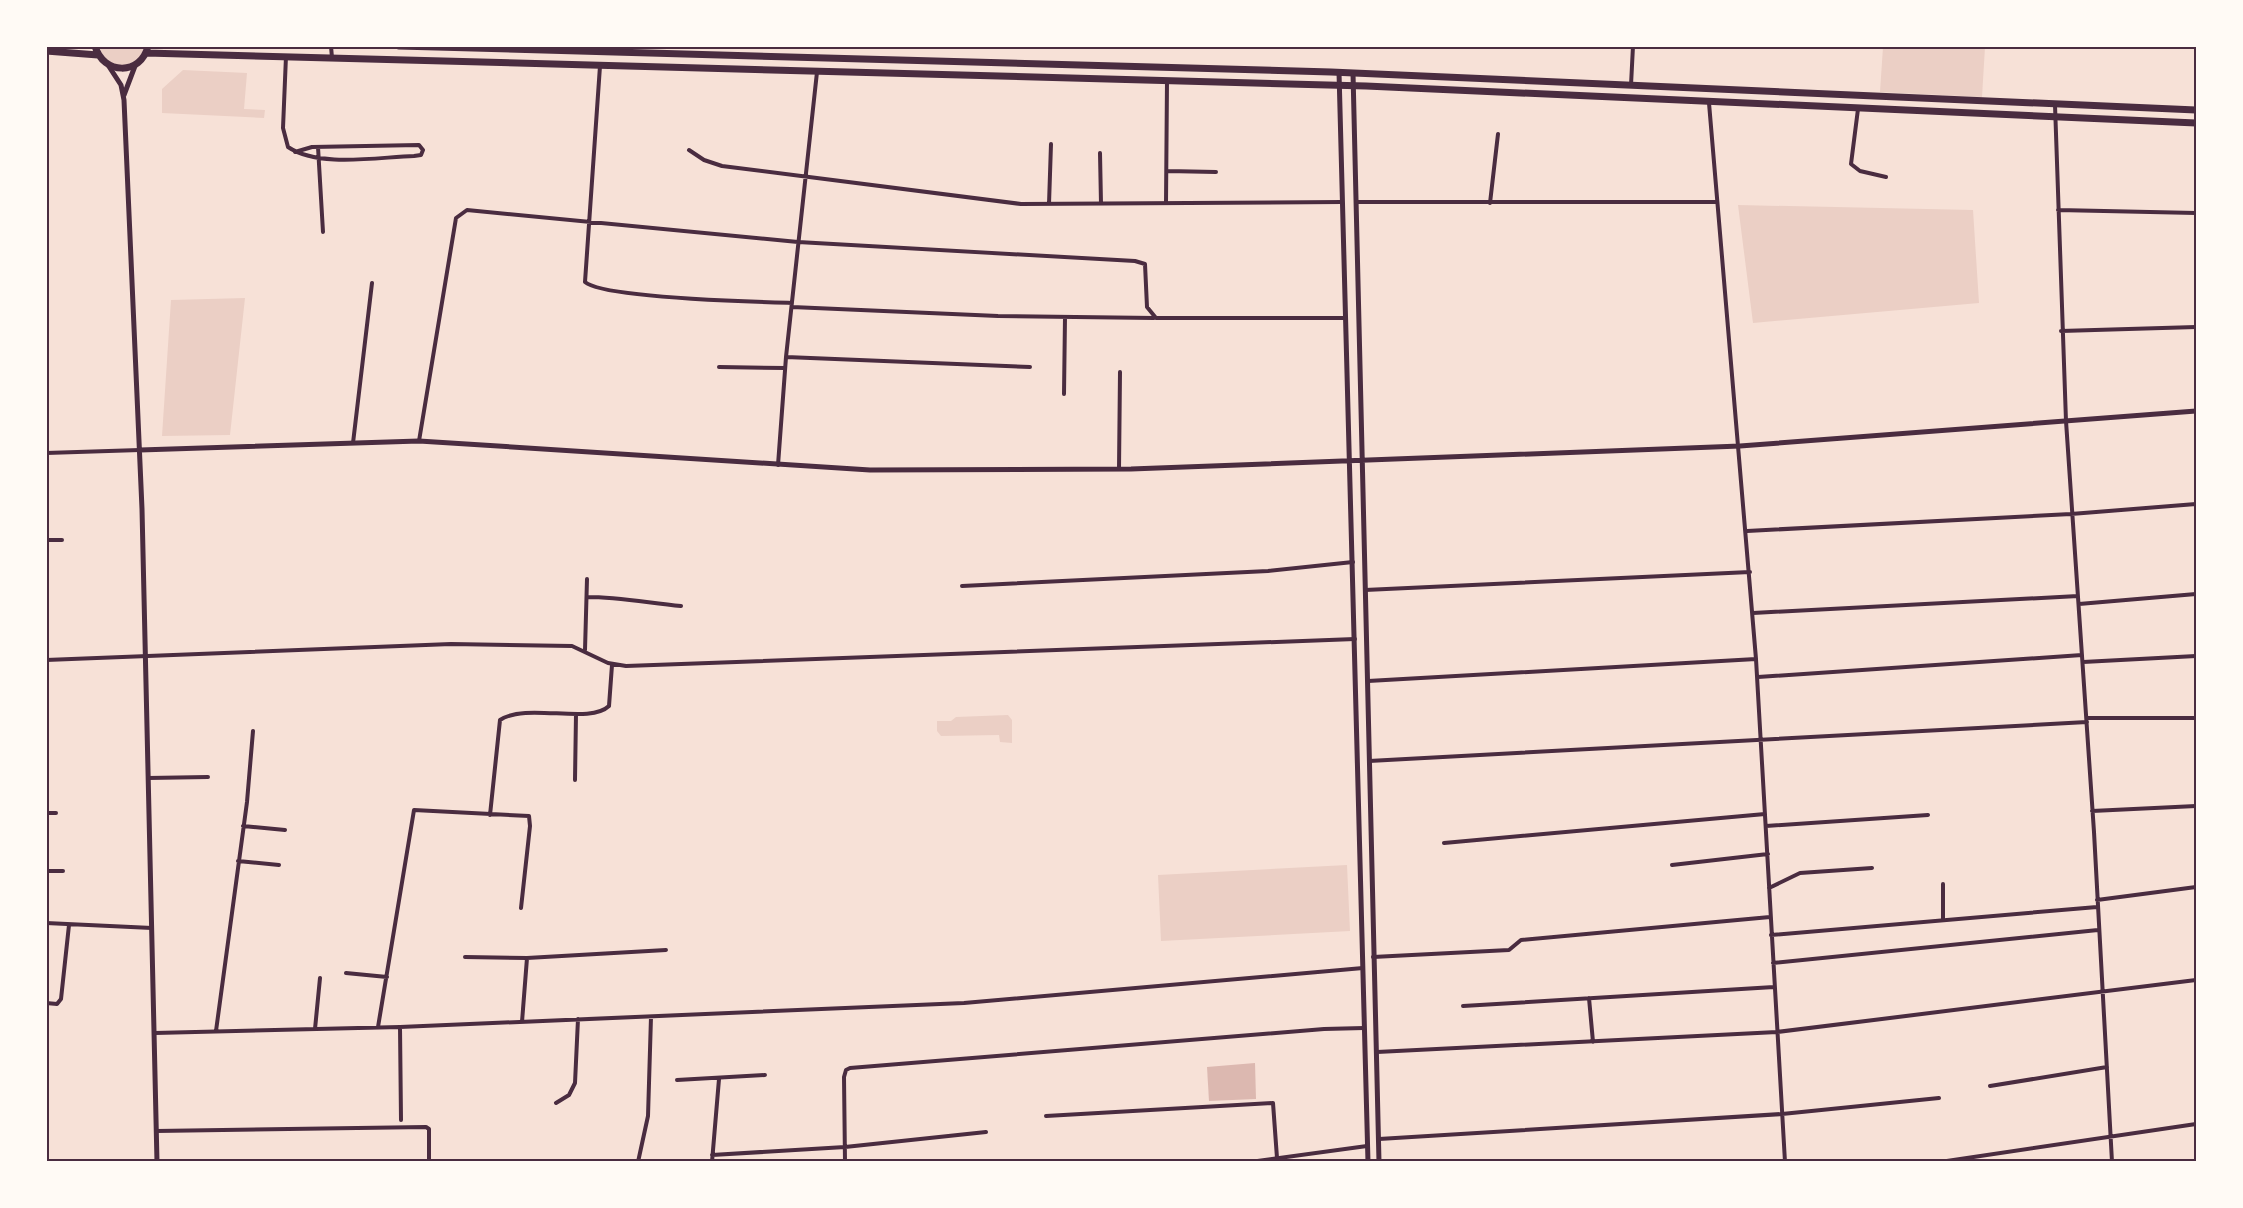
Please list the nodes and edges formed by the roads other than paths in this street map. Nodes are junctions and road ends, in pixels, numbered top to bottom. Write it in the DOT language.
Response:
graph roads {
  1 [pos="96,46"];
  2 [pos="332,46"];
  3 [pos="399,46"];
  4 [pos="691,46"];
  5 [pos="1633,46"];
  6 [pos="147,50"];
  7 [pos="46,51"];
  8 [pos="98,55"];
  9 [pos="690,55"];
  10 [pos="286,56"];
  11 [pos="332,58"];
  12 [pos="932,63"];
  13 [pos="108,65"];
  14 [pos="135,66"];
  15 [pos="600,66"];
  16 [pos="1149,69"];
  17 [pos="817,72"];
  18 [pos="1339,72"];
  19 [pos="1353,73"];
  20 [pos="933,75"];
  21 [pos="1148,81"];
  22 [pos="1167,81"];
  23 [pos="1338,86"];
  24 [pos="1352,86"];
  25 [pos="1631,86"];
  26 [pos="123,100"];
  27 [pos="1709,103"];
  28 [pos="2055,104"];
  29 [pos="1858,109"];
  30 [pos="2196,110"];
  31 [pos="2055,117"];
  32 [pos="2196,123"];
  33 [pos="1498,134"];
  34 [pos="1051,144"];
  35 [pos="318,147"];
  36 [pos="689,150"];
  37 [pos="295,152"];
  38 [pos="1100,153"];
  39 [pos="318,159"];
  40 [pos="1167,171"];
  41 [pos="1216,172"];
  42 [pos="807,175"];
  43 [pos="1886,177"];
  44 [pos="1342,202"];
  45 [pos="1356,202"];
  46 [pos="1716,202"];
  47 [pos="1490,203"];
  48 [pos="1049,204"];
  49 [pos="1101,204"];
  50 [pos="1166,204"];
  51 [pos="2058,210"];
  52 [pos="2196,213"];
  53 [pos="589,221"];
  54 [pos="323,232"];
  55 [pos="798,242"];
  56 [pos="372,283"];
  57 [pos="1346,293"];
  58 [pos="1359,293"];
  59 [pos="792,305"];
  60 [pos="1065,317"];
  61 [pos="1156,318"];
  62 [pos="1347,318"];
  63 [pos="2196,327"];
  64 [pos="2061,331"];
  65 [pos="786,357"];
  66 [pos="719,367"];
  67 [pos="1030,367"];
  68 [pos="785,368"];
  69 [pos="1120,372"];
  70 [pos="1064,394"];
  71 [pos="2196,411"];
  72 [pos="2066,421"];
  73 [pos="419,441"];
  74 [pos="353,443"];
  75 [pos="1740,446"];
  76 [pos="140,450"];
  77 [pos="46,453"];
  78 [pos="1364,462"];
  79 [pos="1350,463"];
  80 [pos="778,465"];
  81 [pos="1119,469"];
  82 [pos="2196,504"];
  83 [pos="2196,512"];
  84 [pos="2072,514"];
  85 [pos="1747,531"];
  86 [pos="46,540"];
  87 [pos="62,540"];
  88 [pos="1353,562"];
  89 [pos="1750,572"];
  90 [pos="587,579"];
  91 [pos="962,586"];
  92 [pos="1365,590"];
  93 [pos="2196,594"];
  94 [pos="2078,596"];
  95 [pos="587,597"];
  96 [pos="2079,604"];
  97 [pos="681,606"];
  98 [pos="1753,613"];
  99 [pos="1355,639"];
  100 [pos="585,650"];
  101 [pos="2082,655"];
  102 [pos="2196,656"];
  103 [pos="145,658"];
  104 [pos="1756,659"];
  105 [pos="46,660"];
  106 [pos="2083,662"];
  107 [pos="612,665"];
  108 [pos="1758,677"];
  109 [pos="1368,681"];
  110 [pos="576,714"];
  111 [pos="2196,718"];
  112 [pos="2087,720"];
  113 [pos="253,731"];
  114 [pos="1760,742"];
  115 [pos="1369,761"];
  116 [pos="208,777"];
  117 [pos="148,778"];
  118 [pos="575,780"];
  119 [pos="2196,806"];
  120 [pos="2092,811"];
  121 [pos="46,813"];
  122 [pos="56,813"];
  123 [pos="1765,814"];
  124 [pos="490,815"];
  125 [pos="1928,815"];
  126 [pos="243,826"];
  127 [pos="1766,826"];
  128 [pos="285,830"];
  129 [pos="1444,843"];
  130 [pos="1768,854"];
  131 [pos="238,861"];
  132 [pos="279,865"];
  133 [pos="1672,865"];
  134 [pos="1872,868"];
  135 [pos="46,871"];
  136 [pos="63,871"];
  137 [pos="1943,884"];
  138 [pos="2196,887"];
  139 [pos="1769,888"];
  140 [pos="2097,900"];
  141 [pos="2097,907"];
  142 [pos="520,908"];
  143 [pos="1770,917"];
  144 [pos="1943,920"];
  145 [pos="46,922"];
  146 [pos="69,925"];
  147 [pos="152,928"];
  148 [pos="2098,930"];
  149 [pos="1771,935"];
  150 [pos="666,950"];
  151 [pos="465,957"];
  152 [pos="1373,957"];
  153 [pos="527,958"];
  154 [pos="1773,963"];
  155 [pos="1363,968"];
  156 [pos="346,973"];
  157 [pos="387,977"];
  158 [pos="320,978"];
  159 [pos="2196,981"];
  160 [pos="1774,987"];
  161 [pos="2102,992"];
  162 [pos="1589,998"];
  163 [pos="46,1003"];
  164 [pos="1463,1006"];
  165 [pos="651,1017"];
  166 [pos="578,1019"];
  167 [pos="522,1022"];
  168 [pos="400,1027"];
  169 [pos="378,1028"];
  170 [pos="1364,1028"];
  171 [pos="315,1029"];
  172 [pos="216,1030"];
  173 [pos="1777,1032"];
  174 [pos="155,1033"];
  175 [pos="1593,1043"];
  176 [pos="1377,1052"];
  177 [pos="2106,1066"];
  178 [pos="765,1075"];
  179 [pos="718,1079"];
  180 [pos="677,1080"];
  181 [pos="1990,1086"];
  182 [pos="1939,1098"];
  183 [pos="556,1103"];
  184 [pos="1782,1114"];
  185 [pos="1046,1116"];
  186 [pos="401,1120"];
  187 [pos="2196,1124"];
  188 [pos="156,1131"];
  189 [pos="986,1132"];
  190 [pos="2110,1136"];
  191 [pos="1379,1139"];
  192 [pos="1367,1146"];
  193 [pos="845,1147"];
  194 [pos="712,1155"];
  195 [pos="1277,1158"];
  196 [pos="157,1161"];
  197 [pos="429,1161"];
  198 [pos="638,1161"];
  199 [pos="712,1161"];
  200 [pos="845,1161"];
  201 [pos="1250,1161"];
  202 [pos="1368,1161"];
  203 [pos="1379,1161"];
  204 [pos="1785,1161"];
  205 [pos="1940,1161"];
  206 [pos="2112,1161"];
  1 -- 8 [label="highway"];
  2 -- 11 [label="street"];
  3 -- 9 [label="highway"];
  4 -- 9 [label="street"];
  5 -- 25 [label="street"];
  6 -- 10 [label="highway"];
  6 -- 14 [label="highway"];
  7 -- 8 [label="highway"];
  8 -- 13 [label="highway"];
  9 -- 12 [label="highway"];
  10 -- 11 [label="highway"];
  10 -- 37 [label="street"];
  11 -- 15 [label="highway"];
  12 -- 16 [label="highway"];
  12 -- 20 [label="highway"];
  13 -- 14 [label="highway"];
  13 -- 26 [label="street"];
  14 -- 26 [label="street"];
  15 -- 17 [label="highway"];
  15 -- 53 [label="street"];
  16 -- 18 [label="highway"];
  16 -- 21 [label="highway"];
  17 -- 20 [label="highway"];
  17 -- 42 [label="street"];
  18 -- 19 [label="highway"];
  18 -- 23 [label="street"];
  19 -- 24 [label="street"];
  19 -- 25 [label="highway"];
  20 -- 21 [label="highway"];
  21 -- 22 [label="highway"];
  22 -- 23 [label="highway"];
  22 -- 40 [label="street"];
  23 -- 24 [label="highway"];
  23 -- 44 [label="street"];
  24 -- 27 [label="highway"];
  24 -- 45 [label="street"];
  25 -- 28 [label="highway"];
  26 -- 76 [label="street"];
  27 -- 29 [label="highway"];
  27 -- 46 [label="street"];
  28 -- 30 [label="highway"];
  28 -- 31 [label="street"];
  29 -- 31 [label="highway"];
  29 -- 43 [label="street"];
  31 -- 32 [label="highway"];
  31 -- 51 [label="street"];
  33 -- 47 [label="street"];
  34 -- 48 [label="street"];
  35 -- 37 [label="street"];
  35 -- 39 [label="street"];
  35 -- 39 [label="street"];
  36 -- 42 [label="street"];
  37 -- 39 [label="street"];
  38 -- 49 [label="street"];
  39 -- 54 [label="street"];
  40 -- 41 [label="street"];
  40 -- 50 [label="street"];
  42 -- 48 [label="street"];
  42 -- 55 [label="street"];
  44 -- 50 [label="street"];
  44 -- 57 [label="street"];
  45 -- 47 [label="street"];
  45 -- 58 [label="street"];
  46 -- 47 [label="street"];
  46 -- 75 [label="street"];
  48 -- 49 [label="street"];
  49 -- 50 [label="street"];
  51 -- 52 [label="street"];
  51 -- 64 [label="street"];
  53 -- 55 [label="street"];
  53 -- 59 [label="street"];
  53 -- 73 [label="street"];
  55 -- 59 [label="street"];
  55 -- 61 [label="street"];
  56 -- 74 [label="street"];
  57 -- 58 [label="street"];
  57 -- 62 [label="street"];
  58 -- 78 [label="street"];
  59 -- 60 [label="street"];
  59 -- 65 [label="street"];
  60 -- 61 [label="street"];
  60 -- 70 [label="street"];
  61 -- 62 [label="street"];
  62 -- 79 [label="street"];
  63 -- 64 [label="street"];
  64 -- 72 [label="street"];
  65 -- 67 [label="street"];
  65 -- 68 [label="street"];
  66 -- 68 [label="street"];
  68 -- 80 [label="street"];
  69 -- 81 [label="street"];
  71 -- 72 [label="street"];
  72 -- 75 [label="street"];
  72 -- 84 [label="street"];
  73 -- 74 [label="street"];
  73 -- 80 [label="street"];
  74 -- 76 [label="street"];
  75 -- 78 [label="street"];
  75 -- 85 [label="street"];
  76 -- 77 [label="street"];
  76 -- 103 [label="street"];
  78 -- 79 [label="street"];
  78 -- 92 [label="street"];
  79 -- 81 [label="street"];
  79 -- 88 [label="street"];
  80 -- 81 [label="street"];
  82 -- 83 [label="street"];
  82 -- 84 [label="street"];
  84 -- 85 [label="street"];
  84 -- 94 [label="street"];
  85 -- 89 [label="street"];
  86 -- 87 [label="street"];
  88 -- 91 [label="street"];
  88 -- 99 [label="street"];
  89 -- 92 [label="street"];
  89 -- 98 [label="street"];
  90 -- 95 [label="street"];
  92 -- 109 [label="street"];
  93 -- 96 [label="street"];
  94 -- 96 [label="street"];
  94 -- 98 [label="street"];
  95 -- 97 [label="street"];
  95 -- 100 [label="street"];
  96 -- 101 [label="street"];
  98 -- 104 [label="street"];
  99 -- 107 [label="street"];
  99 -- 155 [label="street"];
  100 -- 103 [label="street"];
  100 -- 107 [label="street"];
  101 -- 106 [label="street"];
  101 -- 108 [label="street"];
  102 -- 106 [label="street"];
  103 -- 105 [label="street"];
  103 -- 117 [label="street"];
  104 -- 108 [label="street"];
  104 -- 109 [label="street"];
  106 -- 112 [label="street"];
  107 -- 110 [label="street"];
  108 -- 114 [label="street"];
  109 -- 115 [label="street"];
  110 -- 118 [label="street"];
  110 -- 124 [label="street"];
  111 -- 112 [label="street"];
  112 -- 114 [label="street"];
  112 -- 120 [label="street"];
  113 -- 126 [label="street"];
  114 -- 115 [label="street"];
  114 -- 123 [label="street"];
  115 -- 152 [label="street"];
  116 -- 117 [label="street"];
  117 -- 147 [label="street"];
  119 -- 120 [label="street"];
  120 -- 140 [label="street"];
  121 -- 122 [label="street"];
  123 -- 127 [label="street"];
  123 -- 129 [label="street"];
  124 -- 142 [label="street"];
  124 -- 157 [label="street"];
  125 -- 127 [label="street"];
  126 -- 128 [label="street"];
  126 -- 131 [label="street"];
  127 -- 130 [label="street"];
  130 -- 133 [label="street"];
  130 -- 139 [label="street"];
  131 -- 132 [label="street"];
  131 -- 172 [label="street"];
  134 -- 139 [label="street"];
  135 -- 136 [label="street"];
  137 -- 144 [label="street"];
  138 -- 140 [label="street"];
  139 -- 143 [label="street"];
  140 -- 141 [label="street"];
  141 -- 144 [label="street"];
  141 -- 148 [label="street"];
  143 -- 149 [label="street"];
  143 -- 152 [label="street"];
  144 -- 149 [label="street"];
  145 -- 146 [label="street"];
  146 -- 147 [label="street"];
  146 -- 163 [label="street"];
  147 -- 174 [label="street"];
  148 -- 154 [label="street"];
  148 -- 161 [label="street"];
  149 -- 154 [label="street"];
  150 -- 153 [label="street"];
  151 -- 153 [label="street"];
  152 -- 176 [label="street"];
  153 -- 167 [label="street"];
  154 -- 160 [label="street"];
  155 -- 165 [label="street"];
  155 -- 170 [label="street"];
  156 -- 157 [label="street"];
  157 -- 169 [label="street"];
  158 -- 171 [label="street"];
  159 -- 161 [label="street"];
  160 -- 162 [label="street"];
  160 -- 173 [label="street"];
  161 -- 173 [label="street"];
  161 -- 177 [label="street"];
  162 -- 164 [label="street"];
  162 -- 175 [label="street"];
  165 -- 166 [label="street"];
  165 -- 198 [label="street"];
  166 -- 167 [label="street"];
  166 -- 183 [label="street"];
  167 -- 168 [label="street"];
  168 -- 169 [label="street"];
  168 -- 186 [label="street"];
  169 -- 171 [label="street"];
  170 -- 192 [label="street"];
  170 -- 193 [label="street"];
  171 -- 172 [label="street"];
  172 -- 174 [label="street"];
  173 -- 175 [label="street"];
  173 -- 184 [label="street"];
  174 -- 188 [label="street"];
  175 -- 176 [label="street"];
  176 -- 191 [label="street"];
  177 -- 181 [label="street"];
  177 -- 190 [label="street"];
  178 -- 179 [label="street"];
  179 -- 180 [label="street"];
  179 -- 194 [label="street"];
  182 -- 184 [label="street"];
  184 -- 191 [label="street"];
  184 -- 204 [label="street"];
  185 -- 195 [label="street"];
  187 -- 190 [label="street"];
  188 -- 196 [label="street"];
  188 -- 197 [label="street"];
  189 -- 193 [label="street"];
  190 -- 205 [label="street"];
  190 -- 206 [label="street"];
  191 -- 203 [label="street"];
  192 -- 195 [label="street"];
  192 -- 202 [label="street"];
  193 -- 194 [label="street"];
  193 -- 200 [label="street"];
  194 -- 199 [label="street"];
  195 -- 201 [label="street"];
}
